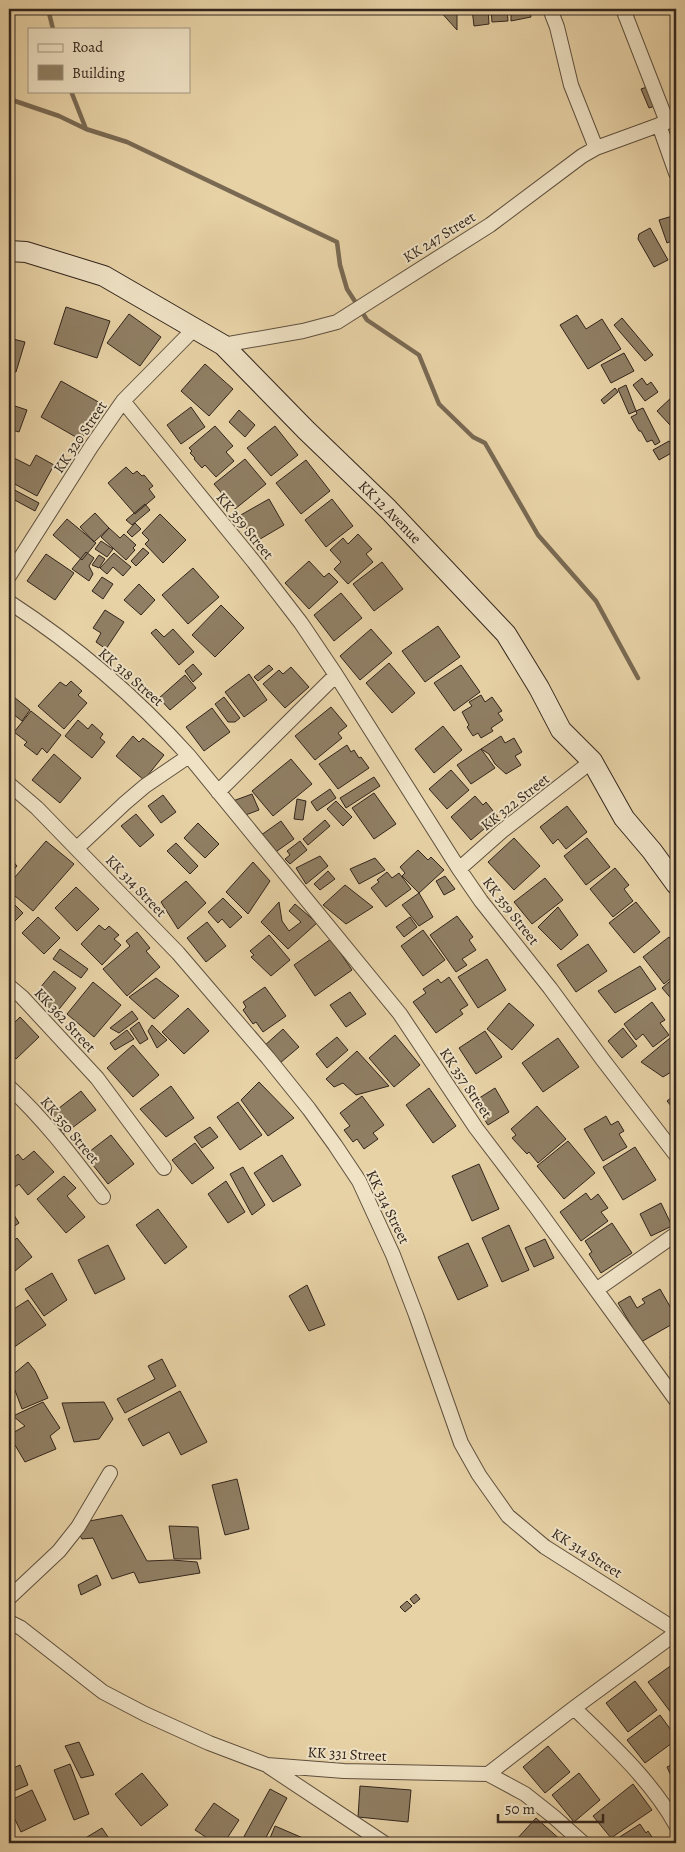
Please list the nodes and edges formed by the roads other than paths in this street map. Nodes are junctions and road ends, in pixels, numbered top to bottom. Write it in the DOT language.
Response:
graph roads {
  1 [pos="550,9"];
  2 [pos="623,9"];
  3 [pos="667,122"];
  4 [pos="596,148"];
  5 [pos="676,173"];
  6 [pos="9,251"];
  7 [pos="194,329"];
  8 [pos="223,345"];
  9 [pos="123,401"];
  10 [pos="9,576"];
  11 [pos="9,602"];
  12 [pos="336,675"];
  13 [pos="189,756"];
  14 [pos="592,761"];
  15 [pos="9,784"];
  16 [pos="218,792"];
  17 [pos="77,848"];
  18 [pos="459,869"];
  19 [pos="676,884"];
  20 [pos="9,986"];
  21 [pos="9,1087"];
  22 [pos="676,1155"];
  23 [pos="164,1168"];
  24 [pos="103,1197"];
  25 [pos="676,1234"];
  26 [pos="596,1290"];
  27 [pos="676,1400"];
  28 [pos="110,1473"];
  29 [pos="9,1598"];
  30 [pos="9,1622"];
  31 [pos="676,1632"];
  32 [pos="574,1708"];
  33 [pos="267,1765"];
  34 [pos="488,1774"];
  35 [pos="676,1825"];
  36 [pos="384,1843"];
  37 [pos="583,1843"];
  1 -- 4 [label="street"];
  2 -- 3 [label="street"];
  3 -- 4 [label="street, KK 247 Street"];
  3 -- 5 [label="street"];
  4 -- 8 [label="street, KK 247 Street"];
  6 -- 7 [label="main road, KK 12 Avenue"];
  7 -- 8 [label="main road, KK 12 Avenue"];
  7 -- 9 [label="street, KK 320 Street"];
  8 -- 14 [label="main road, KK 12 Avenue"];
  9 -- 10 [label="street, KK 320 Street"];
  9 -- 12 [label="street, KK 359 Street"];
  11 -- 13 [label="street, KK 318 Street"];
  12 -- 16 [label="street"];
  12 -- 18 [label="street, KK 359 Street"];
  13 -- 16 [label="street, KK 318 Street"];
  13 -- 17 [label="street"];
  14 -- 18 [label="street, KK 322 Street"];
  14 -- 19 [label="main road, KK 12 Avenue"];
  15 -- 17 [label="street, KK 314 Street"];
  16 -- 26 [label="street, KK 357 Street"];
  17 -- 31 [label="street, KK 314 Street"];
  18 -- 22 [label="street, KK 359 Street"];
  20 -- 23 [label="street, KK 362 Street"];
  21 -- 24 [label="street, KK 350 Street"];
  25 -- 26 [label="street"];
  26 -- 27 [label="street, KK 357 Street"];
  28 -- 29 [label="street"];
  30 -- 33 [label="street, KK 331 Street"];
  31 -- 32 [label="street"];
  32 -- 34 [label="street"];
  32 -- 35 [label="street"];
  33 -- 34 [label="street, KK 331 Street"];
  33 -- 36 [label="street"];
  34 -- 37 [label="street"];
}
